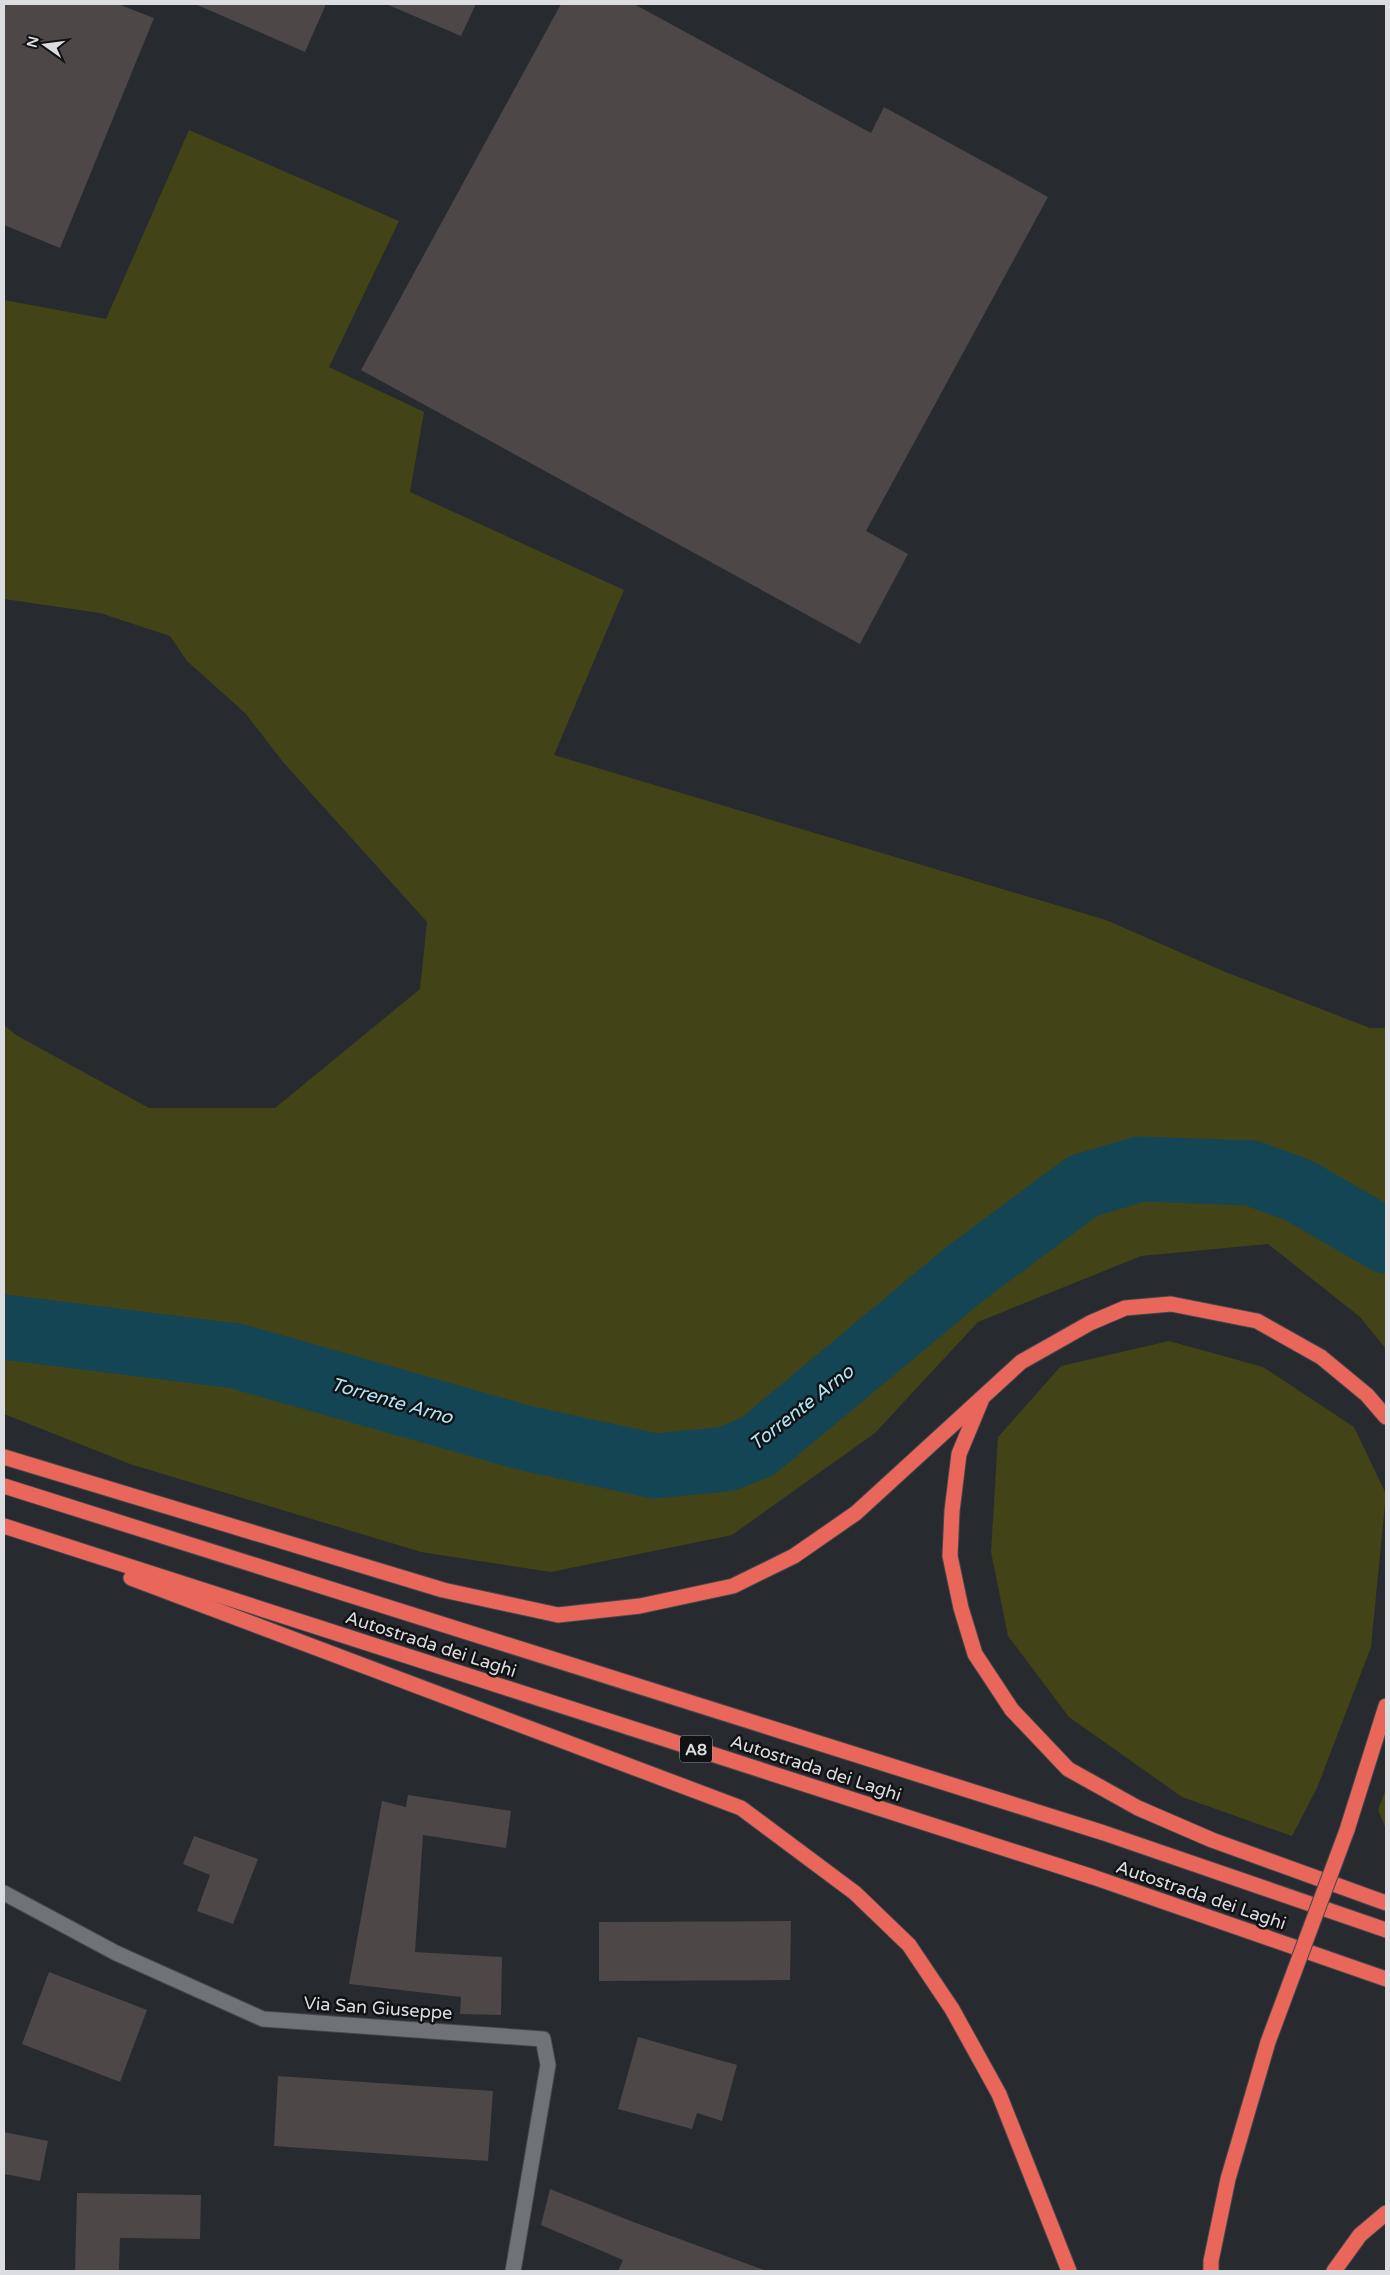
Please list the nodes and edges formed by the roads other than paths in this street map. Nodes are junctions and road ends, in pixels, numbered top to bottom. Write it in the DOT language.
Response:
graph roads {
  1 [pos="982,1396"];
  2 [pos="1386,1417"];
  3 [pos="4,1457"];
  4 [pos="4,1486"];
  5 [pos="4,1528"];
  6 [pos="1386,1706"];
  7 [pos="4,1893"];
  8 [pos="1386,1903"];
  9 [pos="1386,1930"];
  10 [pos="1386,1979"];
  11 [pos="1386,2213"];
  12 [pos="513,2271"];
  13 [pos="1069,2271"];
  14 [pos="1211,2271"];
  15 [pos="1334,2271"];
  1 -- 2 [label="highway"];
  1 -- 3 [label="highway"];
  1 -- 8 [label="highway"];
  4 -- 9 [label="highway, Autostrada dei Laghi / A8"];
  5 -- 10 [label="highway, Autostrada dei Laghi / A8"];
  5 -- 13 [label="highway"];
  6 -- 14 [label="highway, bridge"];
  7 -- 12 [label="street, Via San Giuseppe"];
  11 -- 15 [label="highway"];
}
